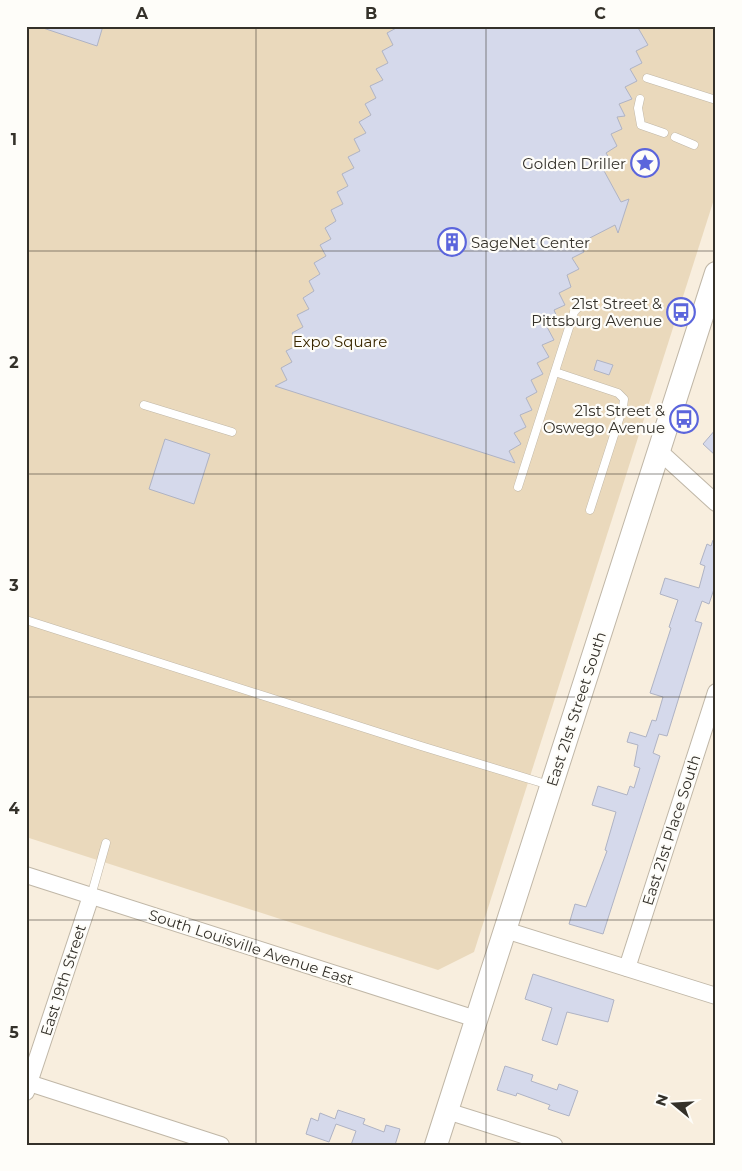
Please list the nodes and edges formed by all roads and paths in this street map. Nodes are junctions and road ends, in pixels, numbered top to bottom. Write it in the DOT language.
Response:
graph roads {
  1 [pos="647,78"];
  2 [pos="640,99"];
  3 [pos="716,100"];
  4 [pos="664,133"];
  5 [pos="675,138"];
  6 [pos="694,144"];
  7 [pos="716,273"];
  8 [pos="581,304"];
  9 [pos="555,372"];
  10 [pos="144,405"];
  11 [pos="232,432"];
  12 [pos="659,451"];
  13 [pos="518,487"];
  14 [pos="716,503"];
  15 [pos="590,510"];
  16 [pos="26,620"];
  17 [pos="716,692"];
  18 [pos="551,786"];
  19 [pos="106,842"];
  20 [pos="26,874"];
  21 [pos="91,896"];
  22 [pos="505,930"];
  23 [pos="627,968"];
  24 [pos="716,996"];
  25 [pos="476,1019"];
  26 [pos="27,1086"];
  27 [pos="447,1111"];
  28 [pos="221,1145"];
  29 [pos="436,1145"];
  30 [pos="554,1145"];
  1 -- 3 [label="lane"];
  2 -- 4 [label="lane"];
  5 -- 6 [label="lane"];
  7 -- 12 [label="main road, East 21st Street South"];
  8 -- 9 [label="lane"];
  9 -- 13 [label="lane"];
  9 -- 15 [label="lane"];
  10 -- 11 [label="lane"];
  12 -- 14 [label="street"];
  12 -- 18 [label="main road, East 21st Street South"];
  16 -- 18 [label="lane"];
  17 -- 23 [label="street, East 21st Place South"];
  18 -- 22 [label="main road, East 21st Street South"];
  19 -- 21 [label="lane"];
  20 -- 21 [label="street, South Louisville Avenue East"];
  21 -- 25 [label="street, South Louisville Avenue East"];
  21 -- 26 [label="street, East 19th Street"];
  22 -- 23 [label="street"];
  22 -- 25 [label="main road, East 21st Street South"];
  23 -- 24 [label="street"];
  25 -- 27 [label="main road, East 21st Street South"];
  26 -- 28 [label="street"];
  27 -- 29 [label="main road, East 21st Street South"];
  27 -- 30 [label="street"];
}
